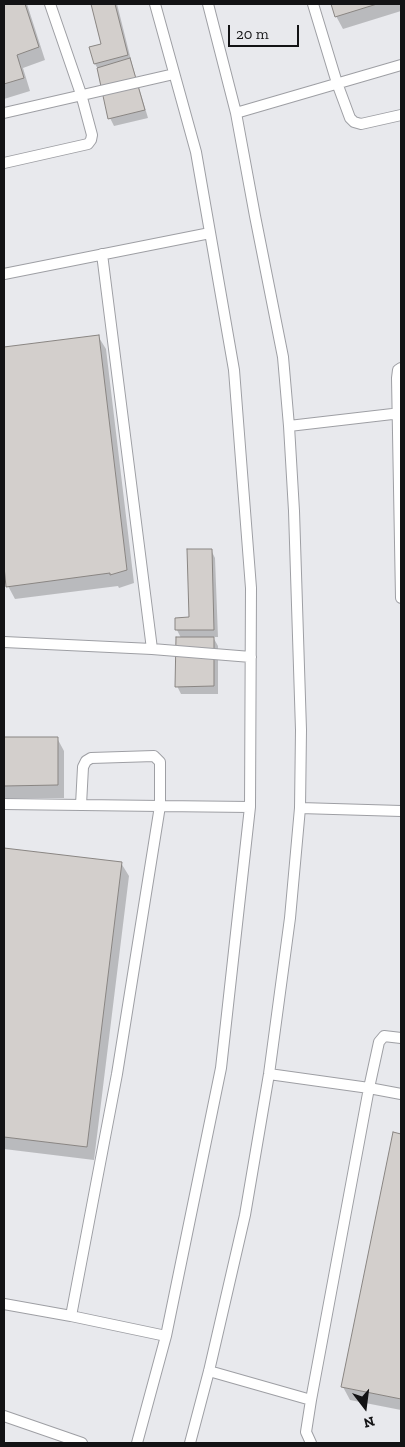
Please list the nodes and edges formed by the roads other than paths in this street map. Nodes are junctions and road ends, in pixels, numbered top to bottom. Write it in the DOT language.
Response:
graph roads {
  1 [pos="50,4"];
  2 [pos="155,4"];
  3 [pos="208,4"];
  4 [pos="313,4"];
  5 [pos="401,65"];
  6 [pos="174,74"];
  7 [pos="337,83"];
  8 [pos="81,94"];
  9 [pos="4,113"];
  10 [pos="236,113"];
  11 [pos="401,115"];
  12 [pos="4,164"];
  13 [pos="210,233"];
  14 [pos="102,254"];
  15 [pos="4,274"];
  16 [pos="401,368"];
  17 [pos="400,413"];
  18 [pos="289,426"];
  19 [pos="401,598"];
  20 [pos="4,642"];
  21 [pos="152,649"];
  22 [pos="250,657"];
  23 [pos="4,804"];
  24 [pos="81,805"];
  25 [pos="160,806"];
  26 [pos="250,808"];
  27 [pos="300,808"];
  28 [pos="401,811"];
  29 [pos="401,1038"];
  30 [pos="270,1074"];
  31 [pos="368,1088"];
  32 [pos="401,1094"];
  33 [pos="4,1304"];
  34 [pos="71,1316"];
  35 [pos="166,1336"];
  36 [pos="209,1371"];
  37 [pos="311,1400"];
  38 [pos="4,1416"];
  39 [pos="82,1443"];
  40 [pos="137,1443"];
  41 [pos="190,1443"];
  42 [pos="311,1443"];
  1 -- 8 [label="lane"];
  2 -- 6 [label="lane"];
  3 -- 10 [label="lane"];
  4 -- 7 [label="lane"];
  5 -- 7 [label="lane"];
  6 -- 8 [label="lane"];
  6 -- 13 [label="lane"];
  7 -- 10 [label="lane"];
  7 -- 11 [label="lane"];
  8 -- 9 [label="lane"];
  8 -- 12 [label="lane"];
  10 -- 18 [label="lane"];
  13 -- 14 [label="lane"];
  13 -- 22 [label="lane"];
  14 -- 15 [label="lane"];
  14 -- 21 [label="lane"];
  16 -- 17 [label="lane"];
  17 -- 18 [label="lane"];
  17 -- 19 [label="lane"];
  18 -- 27 [label="lane"];
  20 -- 21 [label="lane"];
  21 -- 22 [label="lane"];
  22 -- 26 [label="lane"];
  23 -- 24 [label="lane"];
  24 -- 25 [label="lane"];
  24 -- 25 [label="lane"];
  25 -- 26 [label="lane"];
  25 -- 34 [label="lane"];
  26 -- 35 [label="lane"];
  27 -- 28 [label="lane"];
  27 -- 30 [label="lane"];
  29 -- 31 [label="lane"];
  30 -- 31 [label="lane"];
  30 -- 36 [label="lane"];
  31 -- 32 [label="lane"];
  31 -- 37 [label="lane"];
  33 -- 34 [label="lane"];
  34 -- 35 [label="lane"];
  35 -- 40 [label="lane"];
  36 -- 37 [label="lane"];
  36 -- 41 [label="lane"];
  37 -- 42 [label="lane"];
  38 -- 39 [label="lane"];
}
